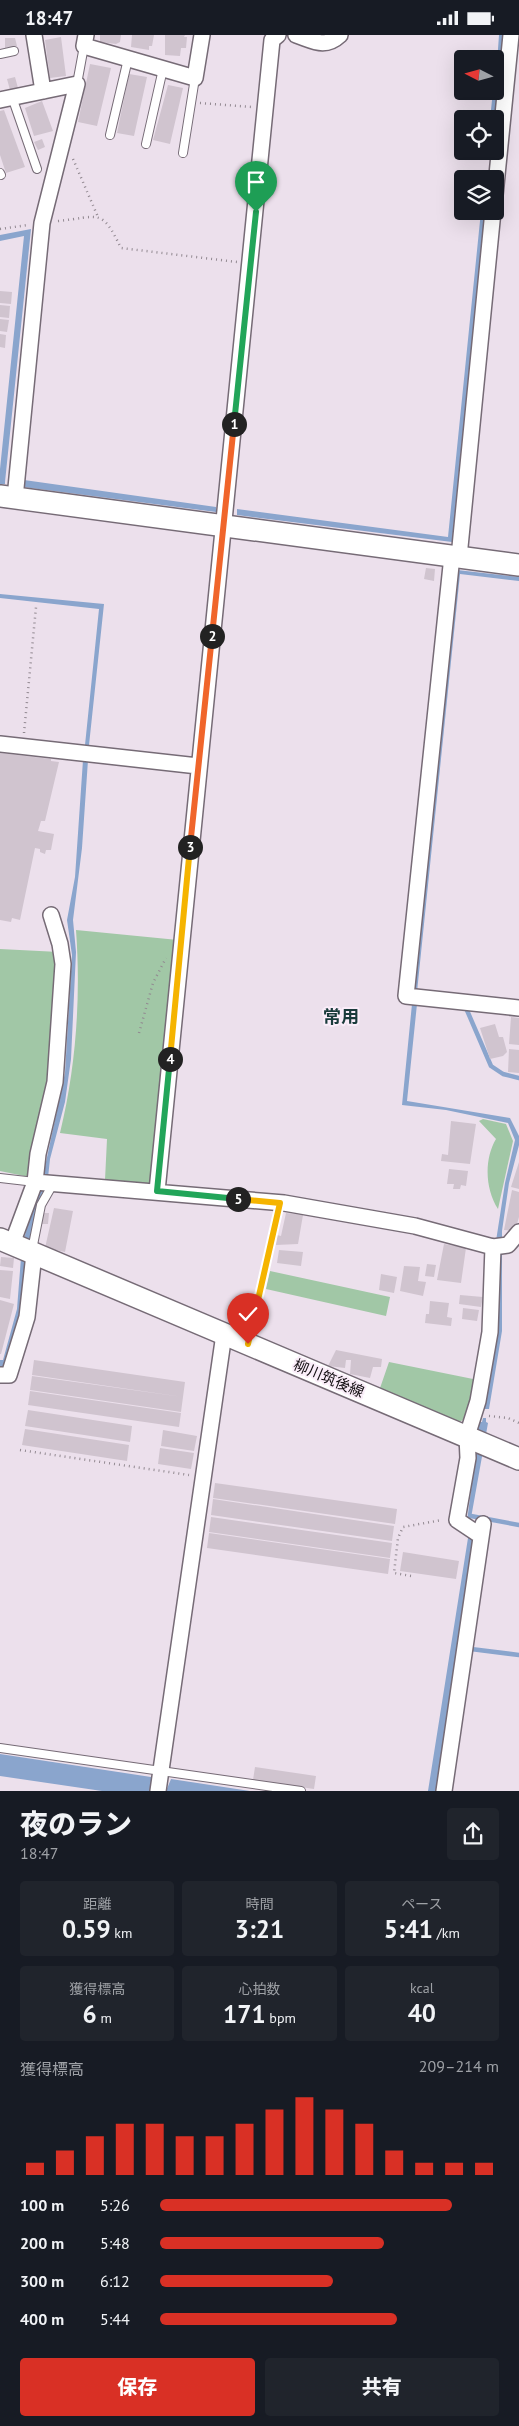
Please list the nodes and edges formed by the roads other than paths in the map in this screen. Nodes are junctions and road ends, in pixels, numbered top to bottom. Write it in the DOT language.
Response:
graph roads {
  1 [pos="34,35"];
  2 [pos="202,35"];
  3 [pos="278,35"];
  4 [pos="296,35"];
  5 [pos="340,35"];
  6 [pos="511,35"];
  7 [pos="85,41"];
  8 [pos="14,51"];
  9 [pos="0,54"];
  10 [pos="128,59"];
  11 [pos="163,69"];
  12 [pos="195,78"];
  13 [pos="77,84"];
  14 [pos="43,91"];
  15 [pos="6,99"];
  16 [pos="110,135"];
  17 [pos="146,144"];
  18 [pos="183,153"];
  19 [pos="38,169"];
  20 [pos="498,170"];
  21 [pos="492,220"];
  22 [pos="7,497"];
  23 [pos="224,526"];
  24 [pos="455,557"];
  25 [pos="519,565"];
  26 [pos="0,744"];
  27 [pos="198,765"];
  28 [pos="51,915"];
  29 [pos="519,1008"];
  30 [pos="0,1178"];
  31 [pos="35,1182"];
  32 [pos="53,1184"];
  33 [pos="157,1191"];
  34 [pos="519,1232"];
  35 [pos="6,1242"];
  36 [pos="493,1247"];
  37 [pos="33,1253"];
  38 [pos="224,1334"];
  39 [pos="0,1375"];
  40 [pos="467,1436"];
  41 [pos="519,1459"];
  42 [pos="0,1748"];
  43 [pos="161,1771"];
  44 [pos="158,1791"];
  45 [pos="301,1791"];
  46 [pos="444,1791"];
  1 -- 14 [label="street"];
  2 -- 12 [label="street"];
  3 -- 23 [label="street"];
  4 -- 5 [label="street"];
  6 -- 20 [label="street"];
  7 -- 10 [label="street"];
  7 -- 13 [label="lane"];
  8 -- 9 [label="lane"];
  10 -- 11 [label="street"];
  10 -- 16 [label="lane"];
  11 -- 12 [label="street"];
  11 -- 17 [label="lane"];
  12 -- 18 [label="lane"];
  13 -- 14 [label="street"];
  13 -- 22 [label="street"];
  14 -- 15 [label="street"];
  15 -- 19 [label="lane"];
  21 -- 24 [label="street"];
  22 -- 23 [label="main road"];
  23 -- 24 [label="main road"];
  23 -- 27 [label="street"];
  24 -- 25 [label="main road"];
  24 -- 29 [label="street"];
  26 -- 27 [label="street"];
  27 -- 33 [label="street"];
  28 -- 31 [label="street"];
  30 -- 31 [label="lane"];
  31 -- 32 [label="street"];
  31 -- 35 [label="street"];
  32 -- 33 [label="street"];
  32 -- 37 [label="lane"];
  33 -- 36 [label="street"];
  34 -- 36 [label="street"];
  35 -- 37 [label="main road, 柳川筑後線"];
  36 -- 40 [label="street"];
  37 -- 38 [label="main road, 柳川筑後線"];
  37 -- 39 [label="street"];
  38 -- 40 [label="main road, 柳川筑後線"];
  38 -- 43 [label="street"];
  40 -- 41 [label="main road, 柳川筑後線"];
  40 -- 46 [label="street"];
  42 -- 43 [label="lane"];
  43 -- 44 [label="street"];
  43 -- 45 [label="lane"];
}
